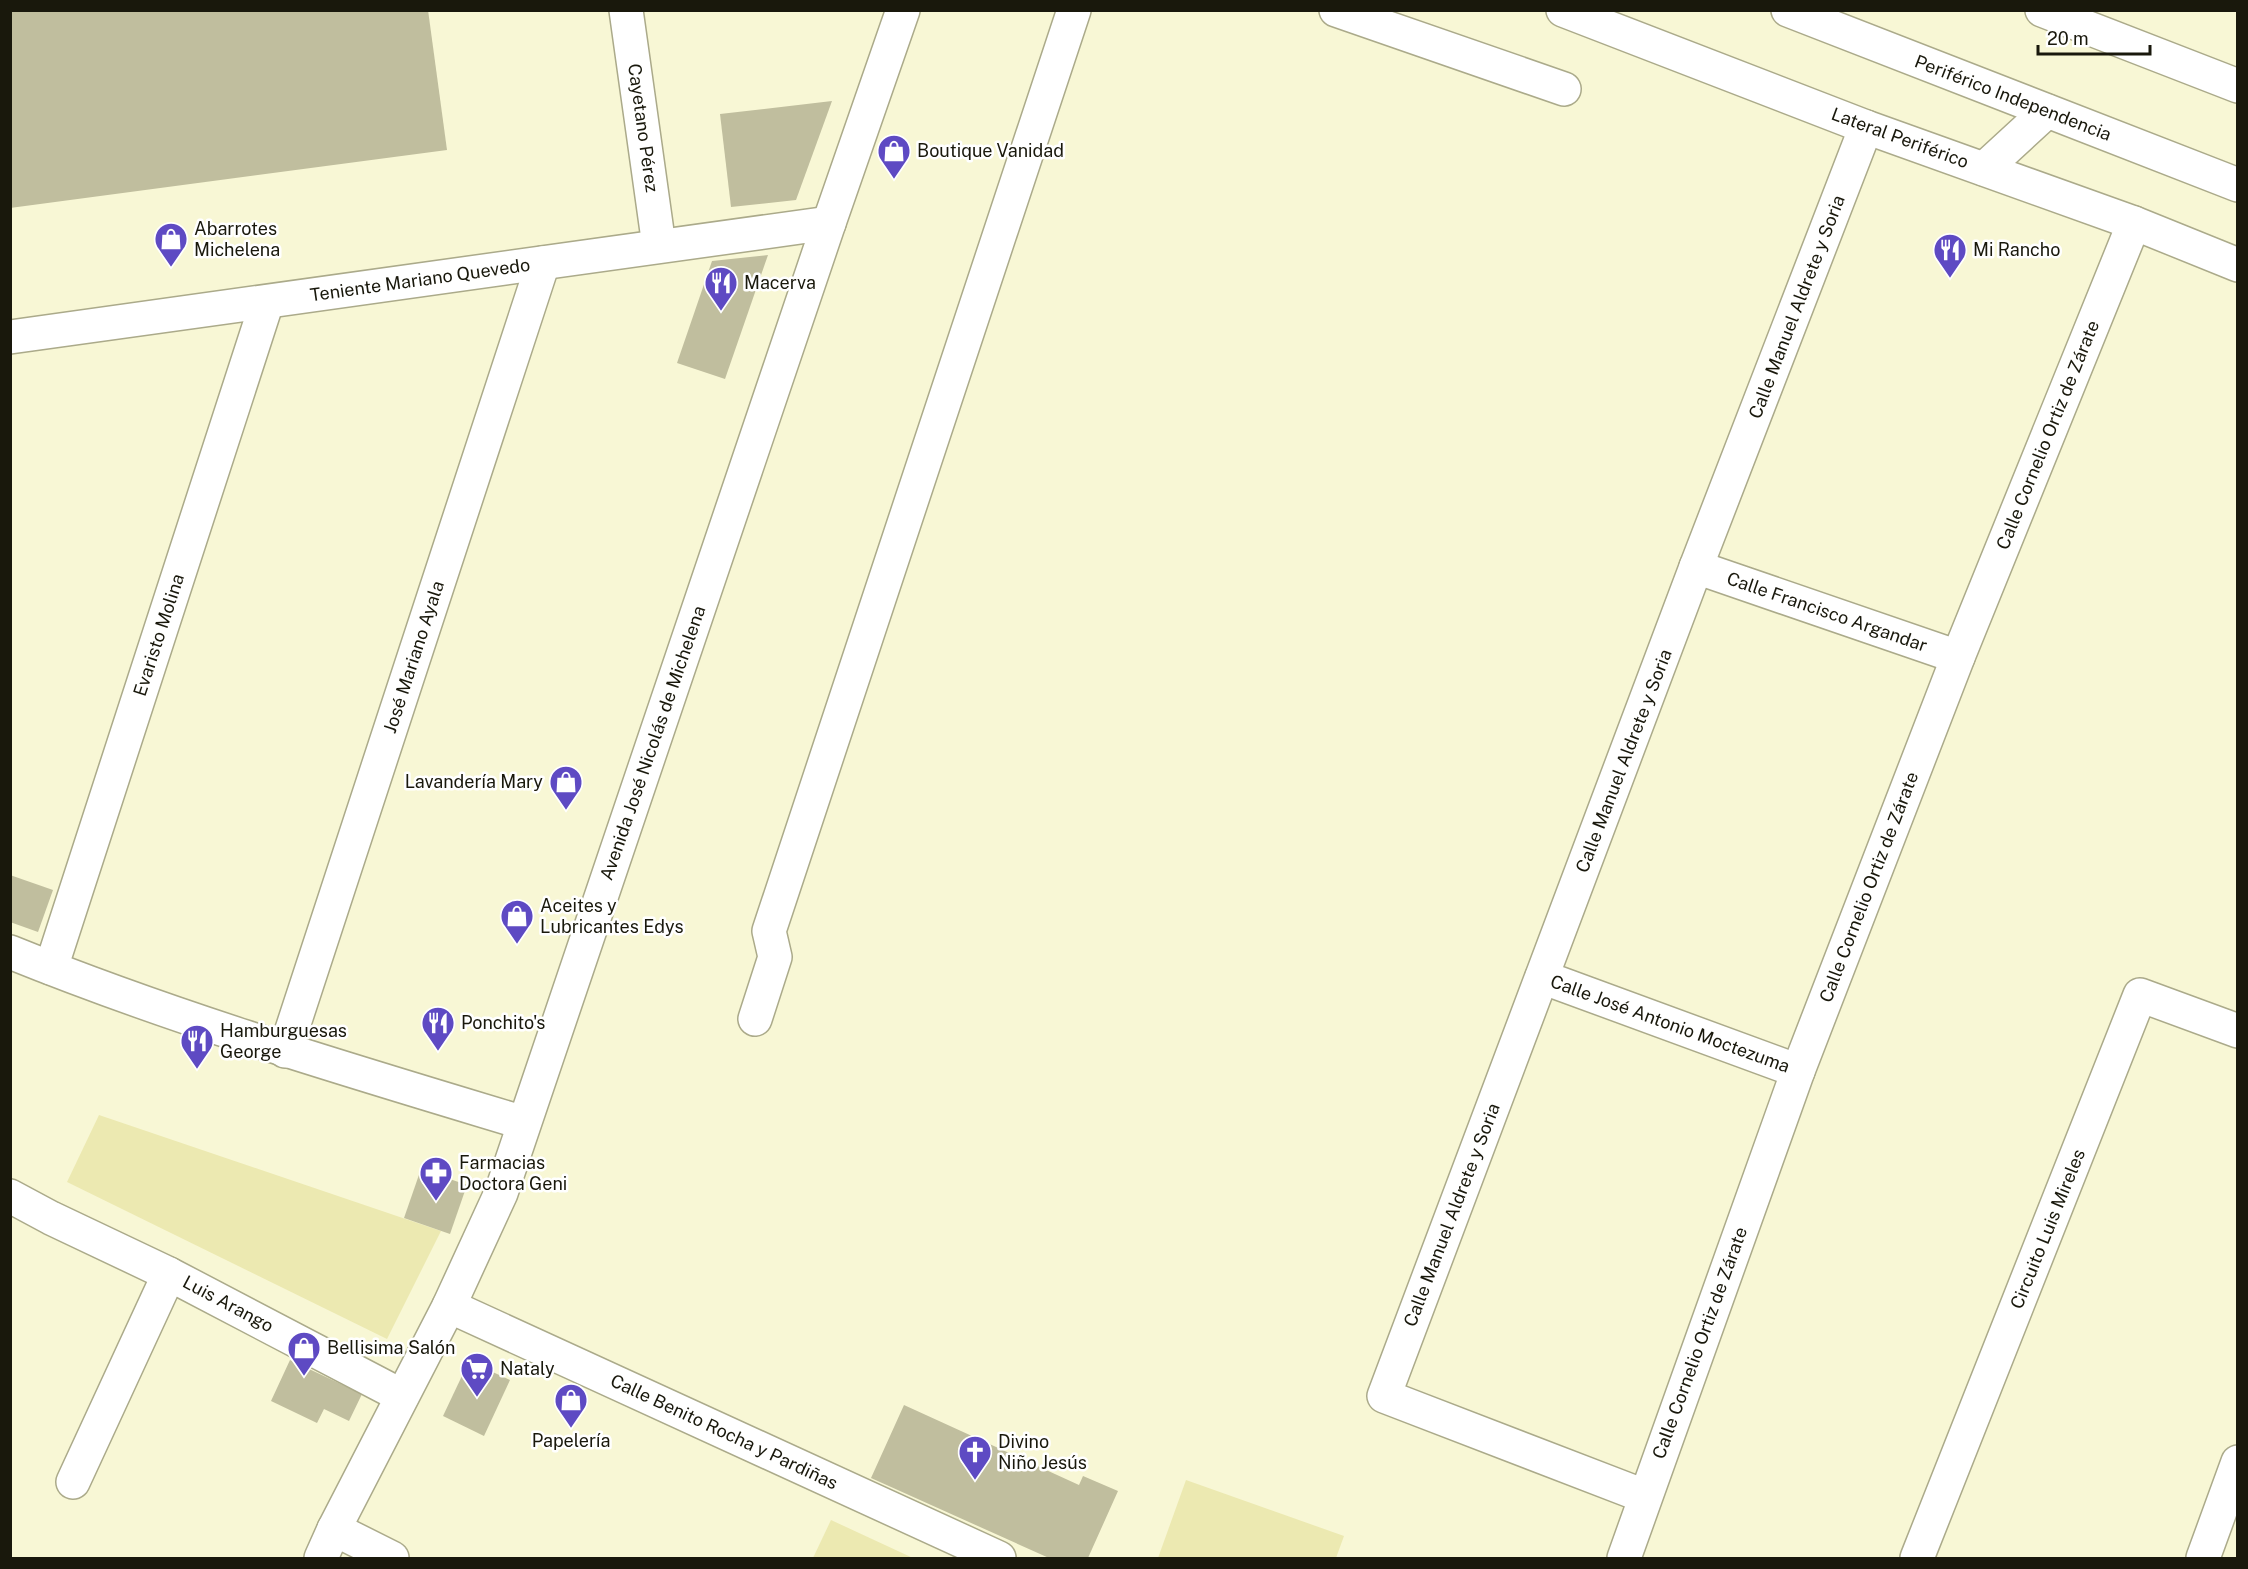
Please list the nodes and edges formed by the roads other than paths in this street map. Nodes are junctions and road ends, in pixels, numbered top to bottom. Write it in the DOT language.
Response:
graph roads {
  1 [pos="626,10"];
  2 [pos="903,10"];
  3 [pos="1074,10"];
  4 [pos="1336,10"];
  5 [pos="1563,10"];
  6 [pos="1788,10"];
  7 [pos="2042,10"];
  8 [pos="2112,10"];
  9 [pos="2079,25"];
  10 [pos="2238,86"];
  11 [pos="1564,89"];
  12 [pos="2047,111"];
  13 [pos="1866,127"];
  14 [pos="1984,169"];
  15 [pos="2238,185"];
  16 [pos="829,223"];
  17 [pos="2134,224"];
  18 [pos="659,246"];
  19 [pos="543,263"];
  20 [pos="2238,265"];
  21 [pos="267,302"];
  22 [pos="11,338"];
  23 [pos="1696,567"];
  24 [pos="1958,657"];
  25 [pos="10,952"];
  26 [pos="51,968"];
  27 [pos="1542,977"];
  28 [pos="754,1018"];
  29 [pos="2238,1031"];
  30 [pos="285,1051"];
  31 [pos="1798,1071"];
  32 [pos="524,1123"];
  33 [pos="10,1196"];
  34 [pos="169,1274"];
  35 [pos="449,1306"];
  36 [pos="402,1396"];
  37 [pos="2238,1461"];
  38 [pos="73,1482"];
  39 [pos="1644,1496"];
  40 [pos="327,1544"];
  41 [pos="392,1558"];
  42 [pos="999,1558"];
  43 [pos="1624,1558"];
  44 [pos="1917,1558"];
  45 [pos="2203,1558"];
  1 -- 18 [label="main road, Cayetano Pérez"];
  2 -- 16 [label="main road, Avenida José Nicolás de Michelena"];
  3 -- 28 [label="main road"];
  4 -- 11 [label="main road"];
  5 -- 13 [label="main road, Lateral Periférico"];
  6 -- 12 [label="main road, Periférico Independencia"];
  7 -- 9 [label="main road"];
  8 -- 9 [label="main road"];
  9 -- 10 [label="main road"];
  12 -- 14 [label="main road"];
  12 -- 15 [label="main road, Periférico Independencia"];
  13 -- 14 [label="main road, Lateral Periférico"];
  13 -- 23 [label="main road, Calle Manuel Aldrete y Soria"];
  14 -- 17 [label="main road, Lateral Periférico"];
  16 -- 18 [label="main road, Teniente Mariano Quevedo"];
  16 -- 32 [label="main road, Avenida José Nicolás de Michelena"];
  17 -- 20 [label="main road, Lateral Periférico"];
  17 -- 24 [label="main road, Calle Cornelio Ortiz de Zárate"];
  18 -- 19 [label="main road, Teniente Mariano Quevedo"];
  19 -- 21 [label="main road, Teniente Mariano Quevedo"];
  19 -- 30 [label="main road, José Mariano Ayala"];
  21 -- 22 [label="main road, Teniente Mariano Quevedo"];
  21 -- 26 [label="main road, Evaristo Molina"];
  23 -- 24 [label="main road, Calle Francisco Argandar"];
  23 -- 27 [label="main road, Calle Manuel Aldrete y Soria"];
  24 -- 31 [label="main road, Calle Cornelio Ortiz de Zárate"];
  25 -- 26 [label="main road"];
  26 -- 30 [label="main road"];
  27 -- 31 [label="main road, Calle José Antonio Moctezuma"];
  27 -- 39 [label="main road, Calle Manuel Aldrete y Soria"];
  29 -- 44 [label="main road, Circuito Luis Mireles"];
  30 -- 32 [label="main road"];
  31 -- 39 [label="main road, Calle Cornelio Ortiz de Zárate"];
  32 -- 35 [label="main road, Avenida José Nicolás de Michelena"];
  33 -- 34 [label="main road, Luis Arango"];
  34 -- 36 [label="main road, Luis Arango"];
  34 -- 38 [label="main road"];
  35 -- 36 [label="main road, Avenida José Nicolás de Michelena"];
  35 -- 42 [label="main road, Calle Benito Rocha y Pardiñas"];
  36 -- 40 [label="main road, Avenida José Nicolás de Michelena"];
  37 -- 45 [label="main road"];
  39 -- 43 [label="main road, Calle Cornelio Ortiz de Zárate"];
  40 -- 41 [label="main road"];
}
